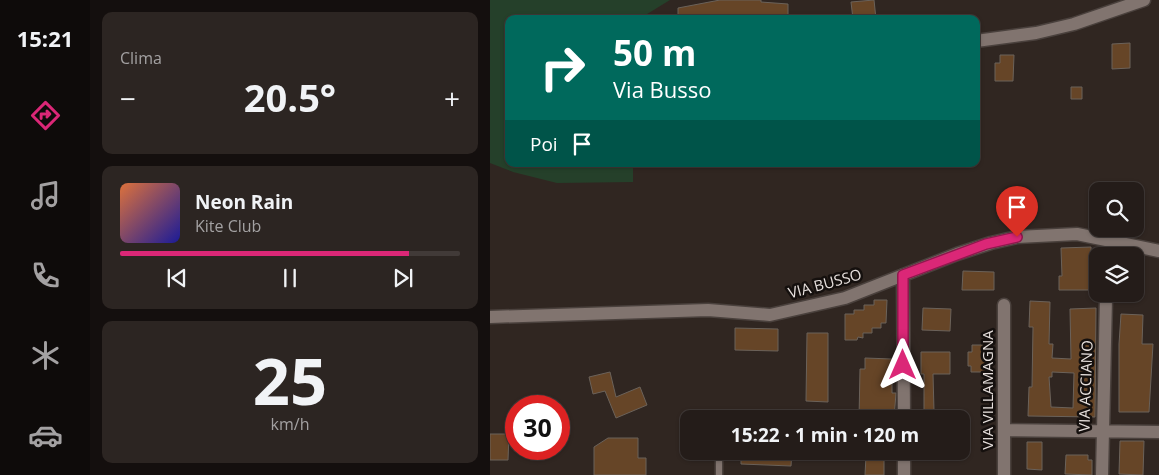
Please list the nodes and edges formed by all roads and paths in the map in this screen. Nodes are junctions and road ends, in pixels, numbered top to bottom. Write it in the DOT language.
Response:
graph roads {
  1 [pos="1144,0"];
  2 [pos="980,41"];
  3 [pos="1159,251"];
  4 [pos="903,275"];
  5 [pos="1106,302"];
  6 [pos="1004,306"];
  7 [pos="490,317"];
  8 [pos="904,410"];
  9 [pos="1004,430"];
  10 [pos="1101,432"];
  11 [pos="1159,432"];
  12 [pos="719,460"];
  13 [pos="904,460"];
  14 [pos="719,475"];
  15 [pos="904,475"];
  16 [pos="1004,475"];
  17 [pos="1102,475"];
  1 -- 2 [label="street"];
  3 -- 4 [label="street, VIA BUSSO"];
  4 -- 7 [label="street, VIA BUSSO"];
  4 -- 8 [label="street"];
  5 -- 10 [label="street, VIA ACCIANO"];
  6 -- 9 [label="street, VIA VILLAMAGNA"];
  9 -- 10 [label="street"];
  9 -- 16 [label="street, VIA VILLAMAGNA"];
  10 -- 11 [label="street"];
  10 -- 17 [label="street, VIA ACCIANO"];
  12 -- 14 [label="lane"];
  13 -- 15 [label="street"];
}
